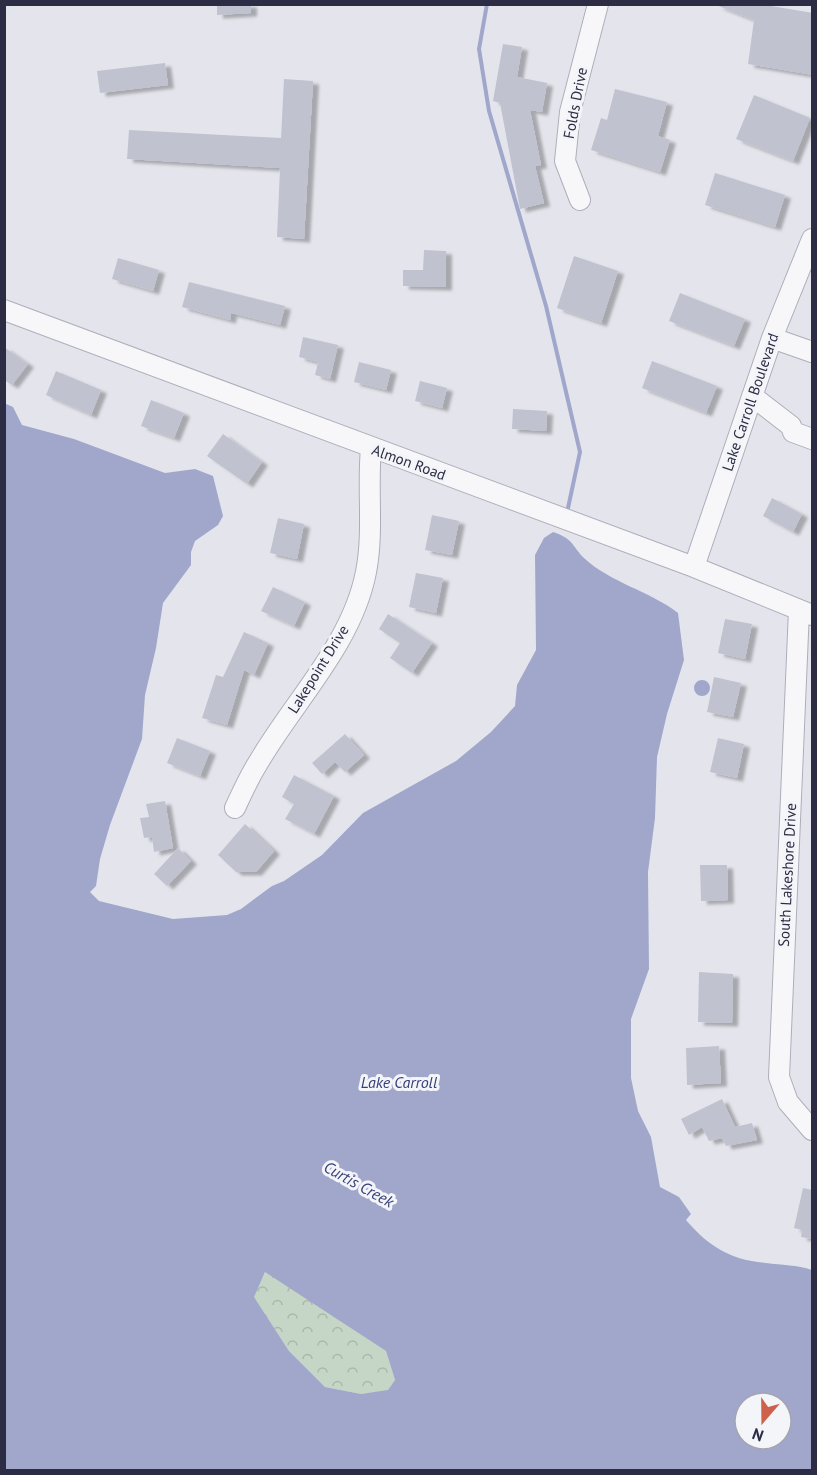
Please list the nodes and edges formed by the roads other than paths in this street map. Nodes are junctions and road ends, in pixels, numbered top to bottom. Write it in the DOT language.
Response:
graph roads {
  1 [pos="598,4"];
  2 [pos="580,200"];
  3 [pos="813,239"];
  4 [pos="4,310"];
  5 [pos="772,338"];
  6 [pos="813,352"];
  7 [pos="752,396"];
  8 [pos="813,439"];
  9 [pos="371,448"];
  10 [pos="694,567"];
  11 [pos="806,612"];
  12 [pos="235,808"];
  13 [pos="813,1130"];
  1 -- 2 [label="street, Folds Drive"];
  3 -- 5 [label="street, Lake Carroll Boulevard"];
  4 -- 9 [label="street, Almon Road"];
  5 -- 6 [label="street"];
  5 -- 7 [label="street, Lake Carroll Boulevard"];
  7 -- 8 [label="street"];
  7 -- 10 [label="street, Lake Carroll Boulevard"];
  9 -- 10 [label="street, Almon Road"];
  9 -- 12 [label="street, Lakepoint Drive"];
  10 -- 11 [label="street, Almon Road"];
  11 -- 13 [label="street, South Lakeshore Drive"];
}
